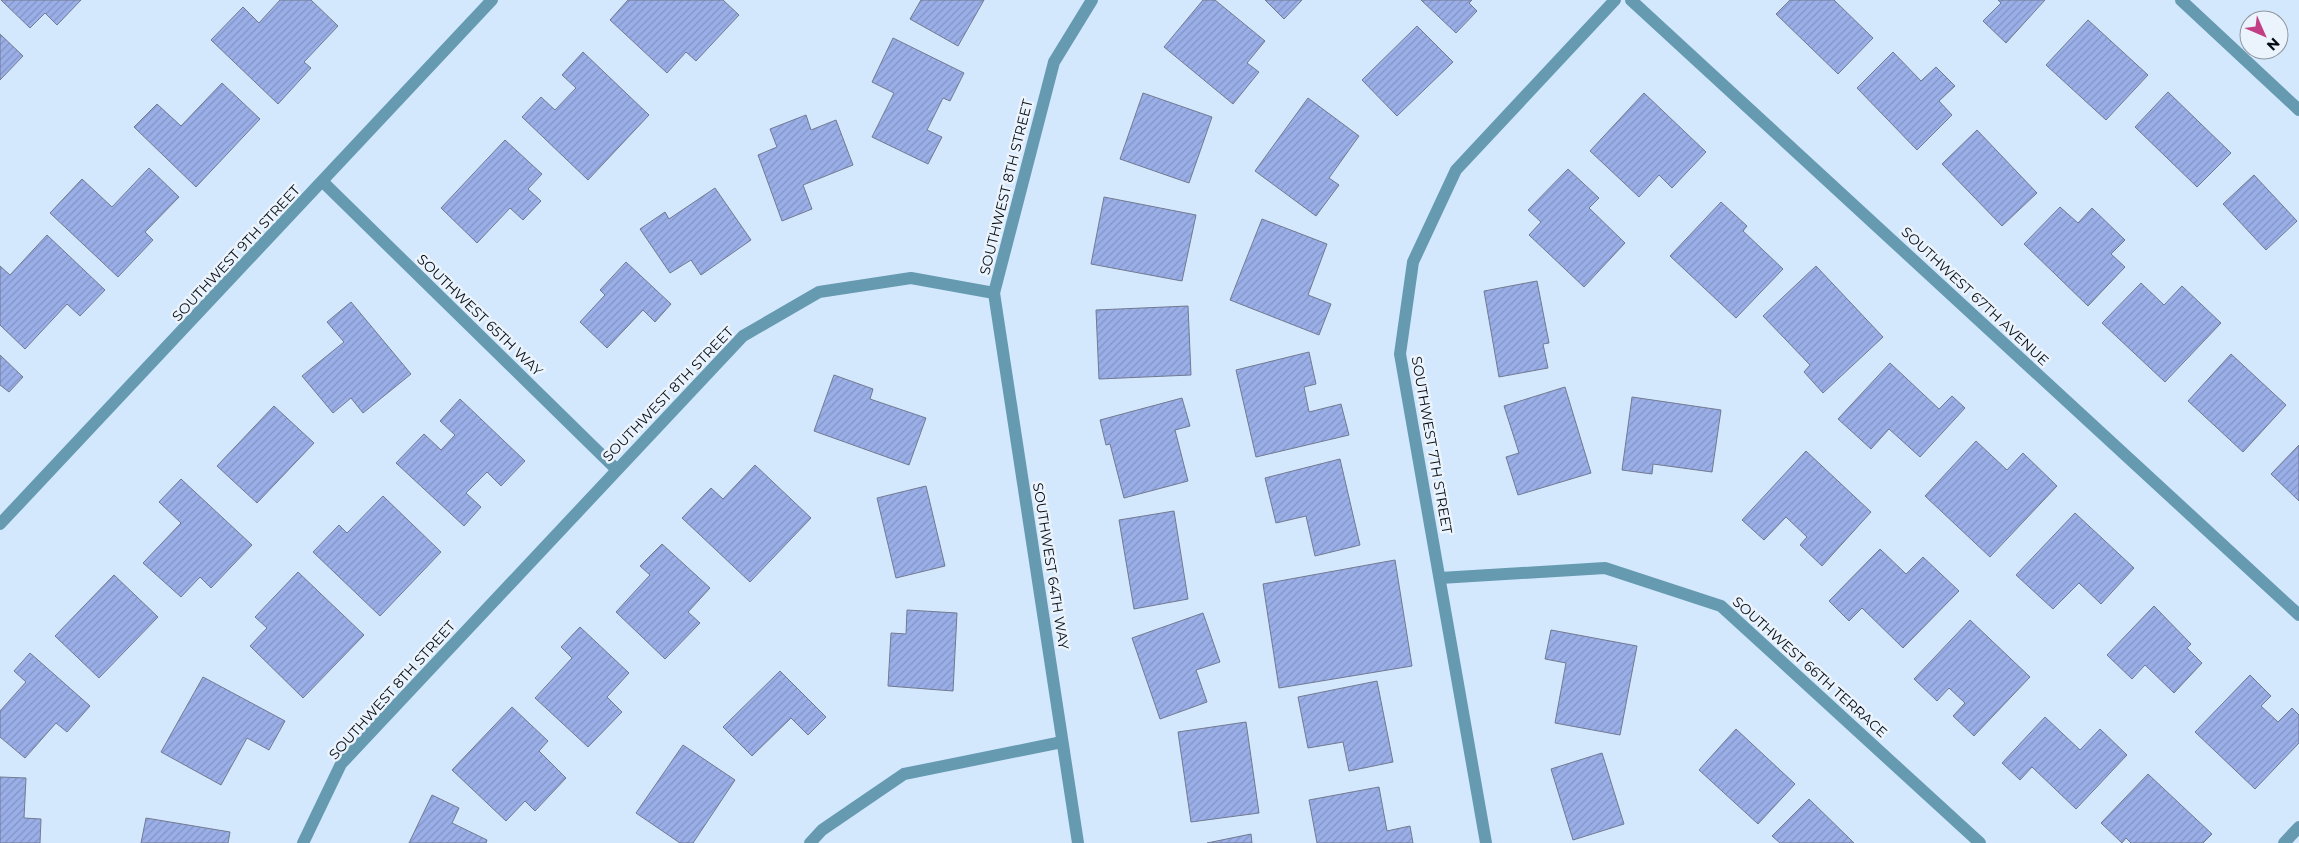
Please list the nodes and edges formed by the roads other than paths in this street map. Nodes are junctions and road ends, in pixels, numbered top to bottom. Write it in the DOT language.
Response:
graph roads {
  1 [pos="492,0"];
  2 [pos="1092,0"];
  3 [pos="1615,0"];
  4 [pos="1631,0"];
  5 [pos="2181,0"];
  6 [pos="2299,110"];
  7 [pos="322,182"];
  8 [pos="994,293"];
  9 [pos="616,469"];
  10 [pos="0,524"];
  11 [pos="1440,578"];
  12 [pos="2299,615"];
  13 [pos="1062,742"];
  14 [pos="2299,826"];
  15 [pos="303,842"];
  16 [pos="810,843"];
  17 [pos="1078,843"];
  18 [pos="1486,843"];
  19 [pos="1980,843"];
  20 [pos="2284,843"];
  1 -- 7 [label="street, SOUTHWEST 9TH STREET"];
  2 -- 8 [label="street, SOUTHWEST 8TH STREET"];
  3 -- 11 [label="street, SOUTHWEST 7TH STREET"];
  4 -- 12 [label="street, SOUTHWEST 67TH AVENUE"];
  5 -- 6 [label="street"];
  7 -- 9 [label="street, SOUTHWEST 65TH WAY"];
  7 -- 10 [label="street, SOUTHWEST 9TH STREET"];
  8 -- 9 [label="street, SOUTHWEST 8TH STREET"];
  8 -- 13 [label="street, SOUTHWEST 64TH WAY"];
  9 -- 15 [label="street, SOUTHWEST 8TH STREET"];
  11 -- 18 [label="street, SOUTHWEST 7TH STREET"];
  11 -- 19 [label="street, SOUTHWEST 66TH TERRACE"];
  13 -- 16 [label="street"];
  13 -- 17 [label="street, SOUTHWEST 64TH WAY"];
  14 -- 20 [label="street"];
}
